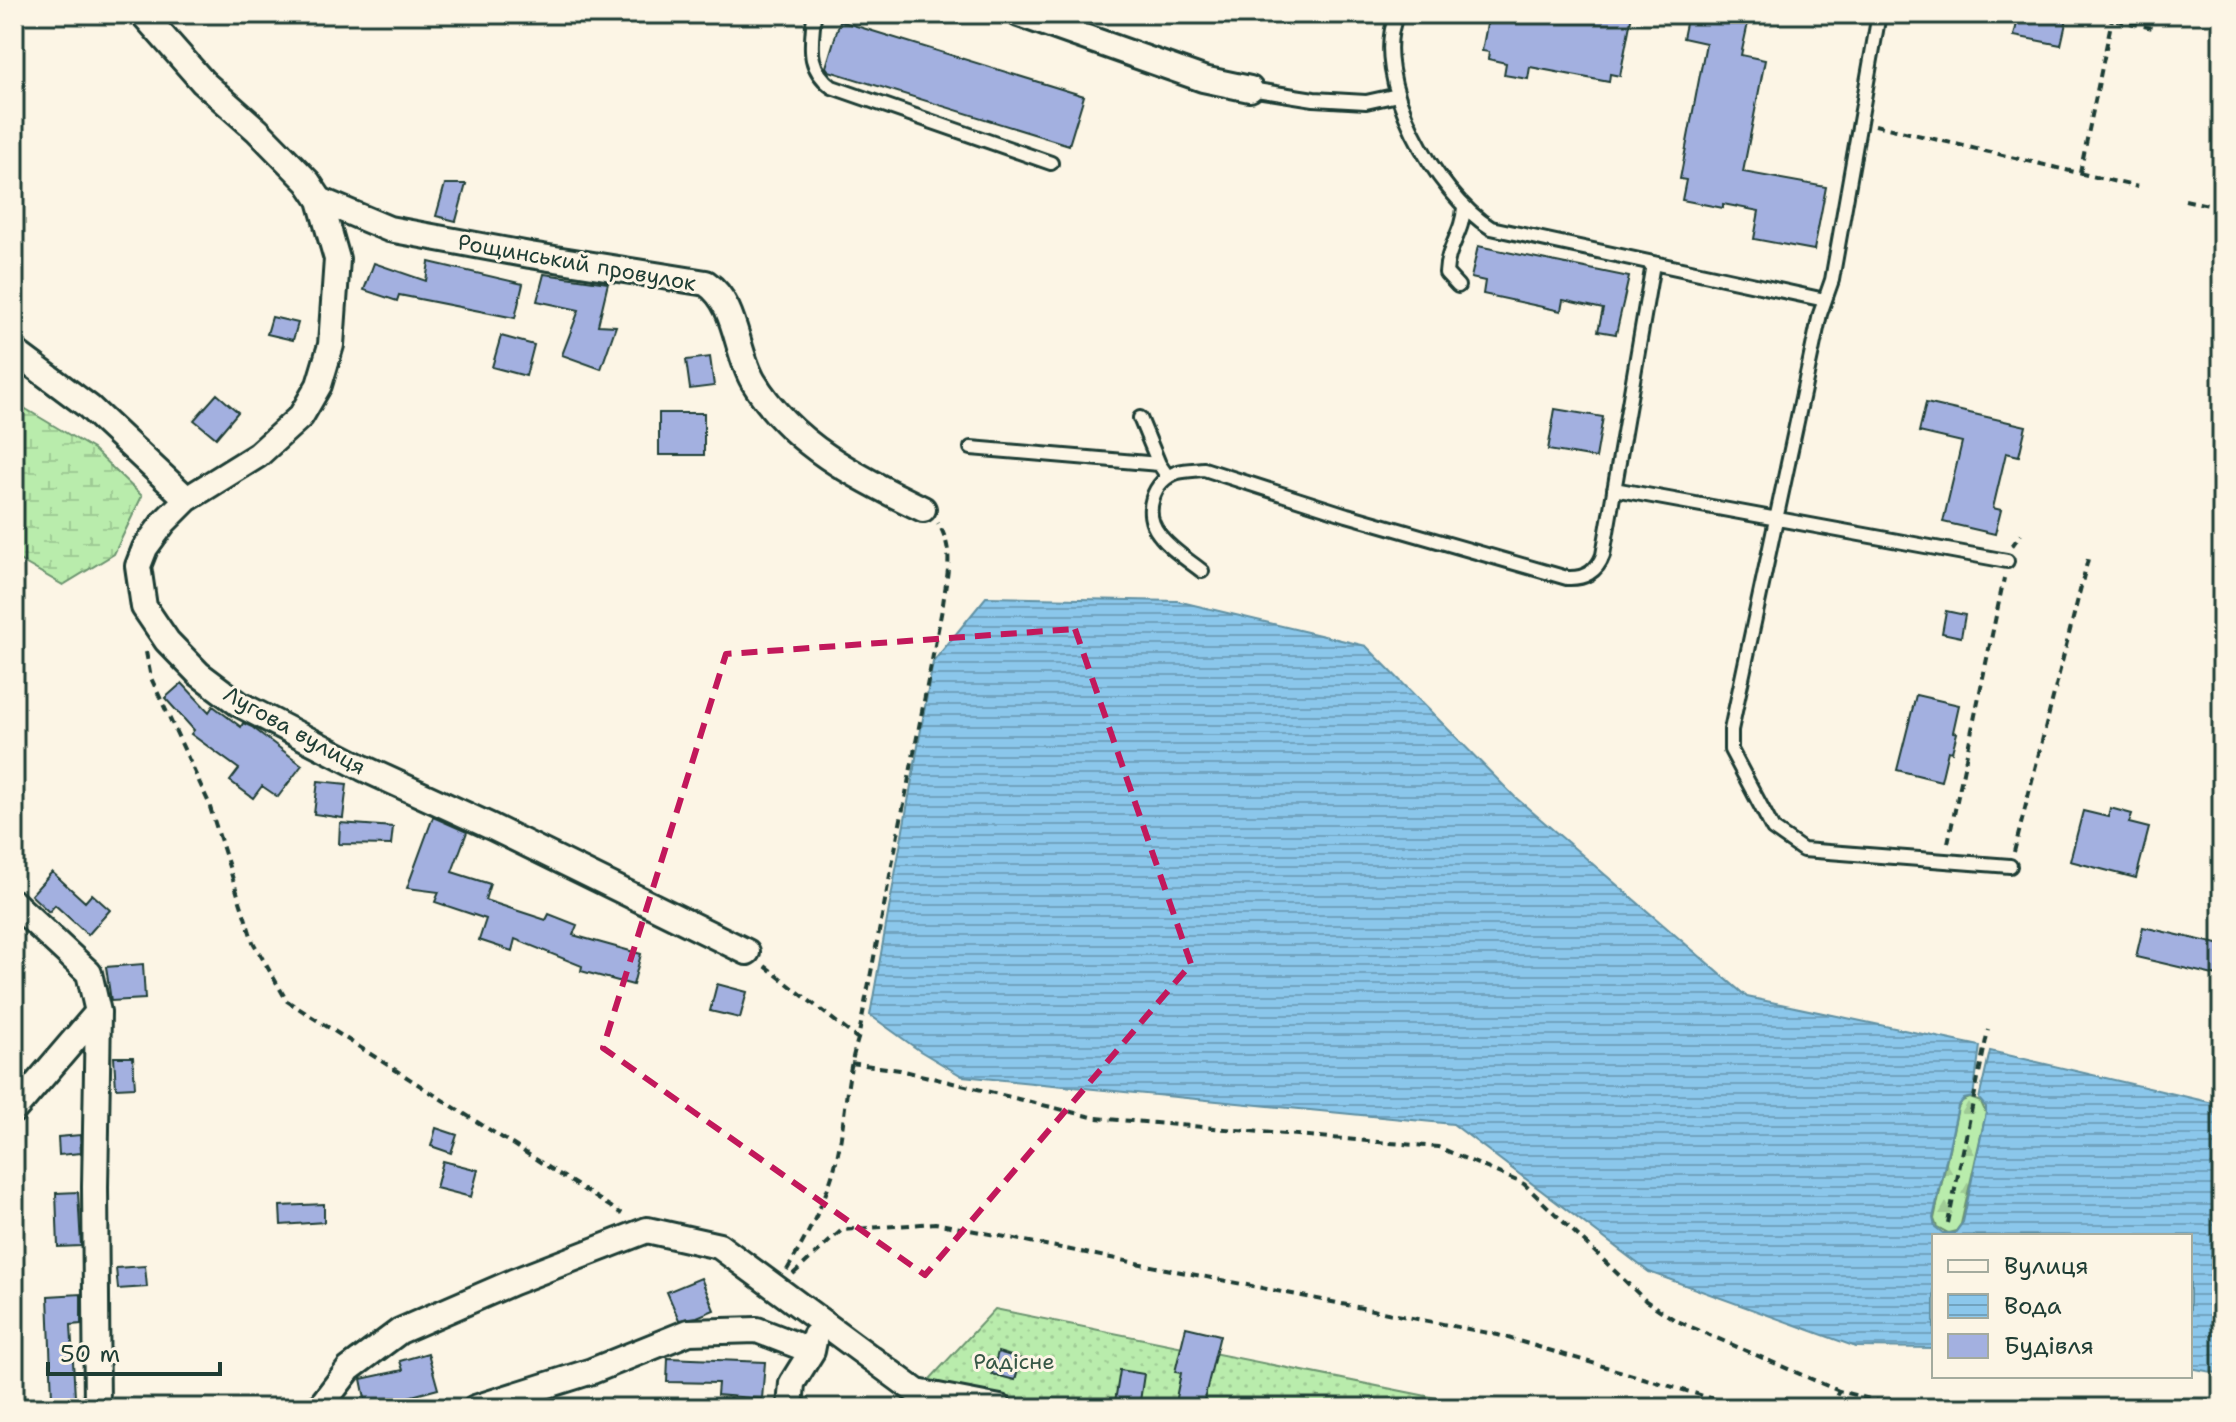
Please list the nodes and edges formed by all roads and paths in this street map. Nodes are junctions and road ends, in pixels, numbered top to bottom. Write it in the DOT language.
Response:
graph roads {
  1 [pos="143,14"];
  2 [pos="814,14"];
  3 [pos="1019,14"];
  4 [pos="1397,14"];
  5 [pos="1879,14"];
  6 [pos="2089,14"];
  7 [pos="2112,16"];
  8 [pos="2153,28"];
  9 [pos="1250,89"];
  10 [pos="1398,95"];
  11 [pos="1861,122"];
  12 [pos="1051,163"];
  13 [pos="2080,173"];
  14 [pos="2138,187"];
  15 [pos="320,200"];
  16 [pos="2185,200"];
  17 [pos="1464,207"];
  18 [pos="2222,208"];
  19 [pos="1653,264"];
  20 [pos="1458,286"];
  21 [pos="1825,300"];
  22 [pos="14,351"];
  23 [pos="1140,418"];
  24 [pos="971,448"];
  25 [pos="1159,464"];
  26 [pos="1168,477"];
  27 [pos="1614,489"];
  28 [pos="187,499"];
  29 [pos="923,509"];
  30 [pos="1777,520"];
  31 [pos="2021,534"];
  32 [pos="2089,555"];
  33 [pos="2007,561"];
  34 [pos="1202,571"];
  35 [pos="155,624"];
  36 [pos="1944,861"];
  37 [pos="2010,866"];
  38 [pos="14,903"];
  39 [pos="747,952"];
  40 [pos="98,1012"];
  41 [pos="1988,1030"];
  42 [pos="858,1039"];
  43 [pos="851,1063"];
  44 [pos="14,1110"];
  45 [pos="1948,1223"];
  46 [pos="647,1230"];
  47 [pos="776,1289"];
  48 [pos="818,1319"];
  49 [pos="812,1351"];
  50 [pos="1839,1391"];
  51 [pos="924,1400"];
  52 [pos="97,1408"];
  53 [pos="319,1408"];
  54 [pos="475,1408"];
  55 [pos="790,1408"];
  56 [pos="1000,1408"];
  57 [pos="1744,1408"];
  58 [pos="1830,1408"];
  59 [pos="2033,1408"];
  60 [pos="2094,1408"];
  61 [pos="2216,1408"];
  1 -- 15 [label="street"];
  2 -- 12 [label="lane"];
  3 -- 9 [label="street"];
  4 -- 10 [label="lane"];
  5 -- 11 [label="lane"];
  6 -- 7 [label="path"];
  7 -- 8 [label="path"];
  7 -- 13 [label="path"];
  9 -- 10 [label="lane"];
  10 -- 17 [label="lane"];
  11 -- 13 [label="path"];
  11 -- 21 [label="lane"];
  13 -- 14 [label="path"];
  15 -- 28 [label="street"];
  15 -- 29 [label="street, Рощинський провулок"];
  16 -- 18 [label="path"];
  17 -- 19 [label="lane"];
  17 -- 20 [label="lane"];
  19 -- 21 [label="lane"];
  19 -- 27 [label="lane"];
  21 -- 30 [label="lane"];
  22 -- 28 [label="street"];
  23 -- 25 [label="lane"];
  24 -- 25 [label="lane"];
  25 -- 26 [label="lane"];
  26 -- 27 [label="lane"];
  26 -- 34 [label="lane"];
  27 -- 30 [label="lane"];
  28 -- 35 [label="street, Лугова вулиця"];
  29 -- 42 [label="path"];
  30 -- 33 [label="lane"];
  30 -- 36 [label="lane"];
  31 -- 33 [label="path"];
  32 -- 37 [label="path"];
  33 -- 36 [label="path"];
  35 -- 39 [label="street, Лугова вулиця"];
  35 -- 46 [label="path"];
  36 -- 37 [label="lane"];
  38 -- 40 [label="street"];
  39 -- 42 [label="path"];
  40 -- 44 [label="street"];
  40 -- 52 [label="street"];
  41 -- 45 [label="path"];
  42 -- 43 [label="path"];
  43 -- 47 [label="path"];
  43 -- 50 [label="path"];
  46 -- 47 [label="street"];
  46 -- 53 [label="street"];
  47 -- 48 [label="street"];
  47 -- 57 [label="path"];
  48 -- 49 [label="street"];
  48 -- 51 [label="street"];
  49 -- 54 [label="street"];
  49 -- 55 [label="street"];
  50 -- 58 [label="path"];
  50 -- 59 [label="path"];
  51 -- 56 [label="street"];
  60 -- 61 [label="path"];
}
